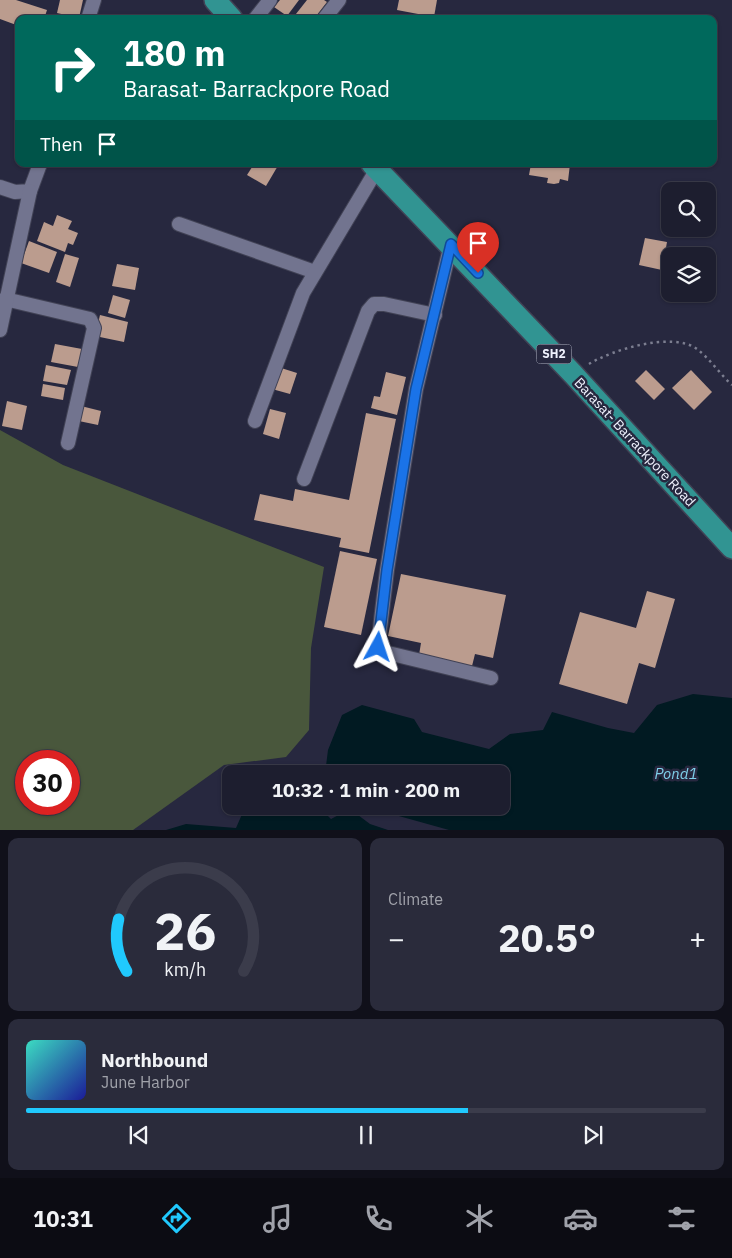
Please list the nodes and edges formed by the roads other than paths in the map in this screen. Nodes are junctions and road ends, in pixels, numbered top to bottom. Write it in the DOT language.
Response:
graph roads {
  1 [pos="94,0"];
  2 [pos="215,0"];
  3 [pos="270,0"];
  4 [pos="339,0"];
  5 [pos="89,15"];
  6 [pos="228,15"];
  7 [pos="258,15"];
  8 [pos="327,15"];
  9 [pos="39,167"];
  10 [pos="374,167"];
  11 [pos="376,167"];
  12 [pos="0,187"];
  13 [pos="30,191"];
  14 [pos="179,224"];
  15 [pos="451,244"];
  16 [pos="316,272"];
  17 [pos="4,294"];
  18 [pos="435,315"];
  19 [pos="0,330"];
  20 [pos="255,421"];
  21 [pos="68,443"];
  22 [pos="304,479"];
  23 [pos="732,548"];
  24 [pos="491,678"];
  1 -- 5 [label="street"];
  2 -- 6 [label="main road"];
  3 -- 7 [label="street"];
  4 -- 8 [label="street"];
  9 -- 13 [label="street"];
  10 -- 16 [label="street"];
  11 -- 15 [label="main road, Barasat- Barrackpore Road / SH2"];
  12 -- 13 [label="street"];
  13 -- 17 [label="street"];
  14 -- 16 [label="street"];
  15 -- 18 [label="street"];
  15 -- 23 [label="main road, Barasat- Barrackpore Road / SH2"];
  16 -- 20 [label="street"];
  17 -- 19 [label="street"];
  17 -- 21 [label="street"];
  18 -- 22 [label="street"];
  18 -- 24 [label="street"];
}
